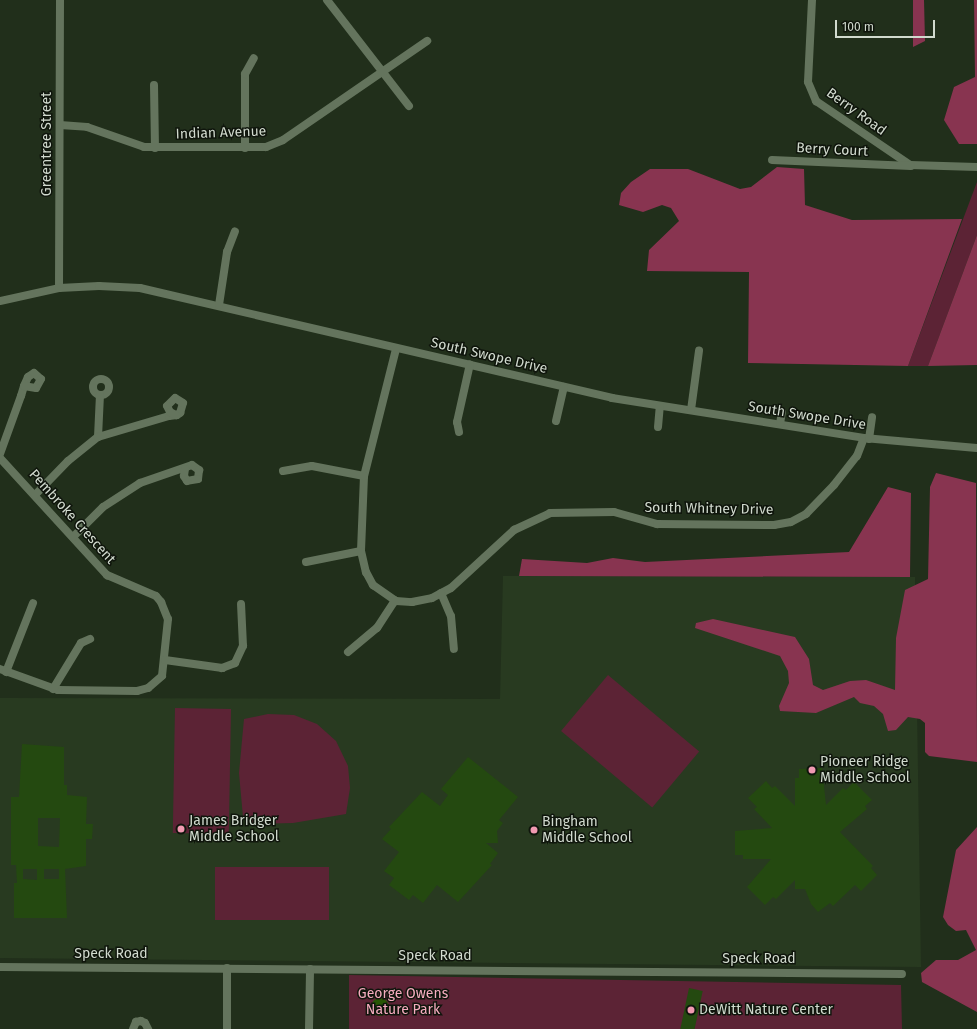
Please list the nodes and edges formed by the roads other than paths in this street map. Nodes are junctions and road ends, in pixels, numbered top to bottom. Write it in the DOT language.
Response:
graph roads {
  1 [pos="60,0"];
  2 [pos="327,0"];
  3 [pos="812,0"];
  4 [pos="427,41"];
  5 [pos="254,58"];
  6 [pos="383,72"];
  7 [pos="154,85"];
  8 [pos="409,106"];
  9 [pos="60,125"];
  10 [pos="155,148"];
  11 [pos="245,148"];
  12 [pos="772,160"];
  13 [pos="916,167"];
  14 [pos="977,168"];
  15 [pos="235,231"];
  16 [pos="59,288"];
  17 [pos="0,301"];
  18 [pos="219,305"];
  19 [pos="396,348"];
  20 [pos="698,351"];
  21 [pos="470,364"];
  22 [pos="24,386"];
  23 [pos="564,387"];
  24 [pos="100,395"];
  25 [pos="660,406"];
  26 [pos="691,410"];
  27 [pos="782,412"];
  28 [pos="176,415"];
  29 [pos="872,417"];
  30 [pos="556,421"];
  31 [pos="780,424"];
  32 [pos="658,427"];
  33 [pos="459,432"];
  34 [pos="98,437"];
  35 [pos="866,439"];
  36 [pos="977,448"];
  37 [pos="0,454"];
  38 [pos="0,458"];
  39 [pos="185,469"];
  40 [pos="283,471"];
  41 [pos="364,476"];
  42 [pos="35,495"];
  43 [pos="73,537"];
  44 [pos="361,551"];
  45 [pos="306,562"];
  46 [pos="441,593"];
  47 [pos="395,600"];
  48 [pos="33,603"];
  49 [pos="241,604"];
  50 [pos="90,639"];
  51 [pos="454,650"];
  52 [pos="348,652"];
  53 [pos="165,660"];
  54 [pos="3,670"];
  55 [pos="53,689"];
  56 [pos="0,967"];
  57 [pos="227,968"];
  58 [pos="310,969"];
  59 [pos="902,974"];
  60 [pos="133,1029"];
  61 [pos="148,1029"];
  62 [pos="227,1029"];
  63 [pos="309,1029"];
  1 -- 9 [label="street, Greentree Street"];
  2 -- 6 [label="street"];
  3 -- 13 [label="street, Berry Road"];
  4 -- 6 [label="street, Indian Avenue"];
  5 -- 11 [label="street"];
  6 -- 8 [label="street"];
  6 -- 11 [label="street, Indian Avenue"];
  7 -- 10 [label="street"];
  9 -- 10 [label="street, Indian Avenue"];
  9 -- 16 [label="street, Greentree Street"];
  10 -- 11 [label="street, Indian Avenue"];
  12 -- 13 [label="street, Berry Court"];
  13 -- 14 [label="street, Berry Road"];
  15 -- 18 [label="street"];
  16 -- 17 [label="street, South Swope Drive"];
  16 -- 18 [label="street, South Swope Drive"];
  18 -- 19 [label="street, South Swope Drive"];
  19 -- 21 [label="street, South Swope Drive"];
  19 -- 41 [label="street"];
  20 -- 26 [label="street"];
  21 -- 23 [label="street, South Swope Drive"];
  21 -- 33 [label="street"];
  22 -- 37 [label="street"];
  23 -- 25 [label="street, South Swope Drive"];
  23 -- 30 [label="street"];
  24 -- 34 [label="street"];
  25 -- 26 [label="street, South Swope Drive"];
  25 -- 32 [label="street"];
  26 -- 31 [label="street, South Swope Drive"];
  27 -- 31 [label="street"];
  28 -- 34 [label="street"];
  29 -- 35 [label="street, South Whitney Drive"];
  31 -- 35 [label="street, South Swope Drive"];
  34 -- 42 [label="street"];
  35 -- 36 [label="street, South Swope Drive"];
  35 -- 46 [label="street, South Whitney Drive"];
  38 -- 42 [label="street, Pembroke Crescent"];
  39 -- 43 [label="street"];
  40 -- 41 [label="street"];
  41 -- 44 [label="street"];
  42 -- 43 [label="street, Pembroke Crescent"];
  43 -- 53 [label="street, Pembroke Crescent"];
  44 -- 45 [label="street"];
  44 -- 47 [label="street"];
  46 -- 47 [label="street, South Whitney Drive"];
  46 -- 51 [label="street"];
  47 -- 52 [label="street"];
  48 -- 54 [label="street"];
  49 -- 53 [label="street"];
  50 -- 55 [label="street"];
  53 -- 55 [label="street, Pembroke Crescent"];
  54 -- 55 [label="street, Pembroke Crescent"];
  56 -- 57 [label="street, Speck Road"];
  57 -- 58 [label="street, Speck Road"];
  57 -- 62 [label="street"];
  58 -- 59 [label="street, Speck Road"];
  58 -- 63 [label="street"];
  60 -- 61 [label="street"];
}
